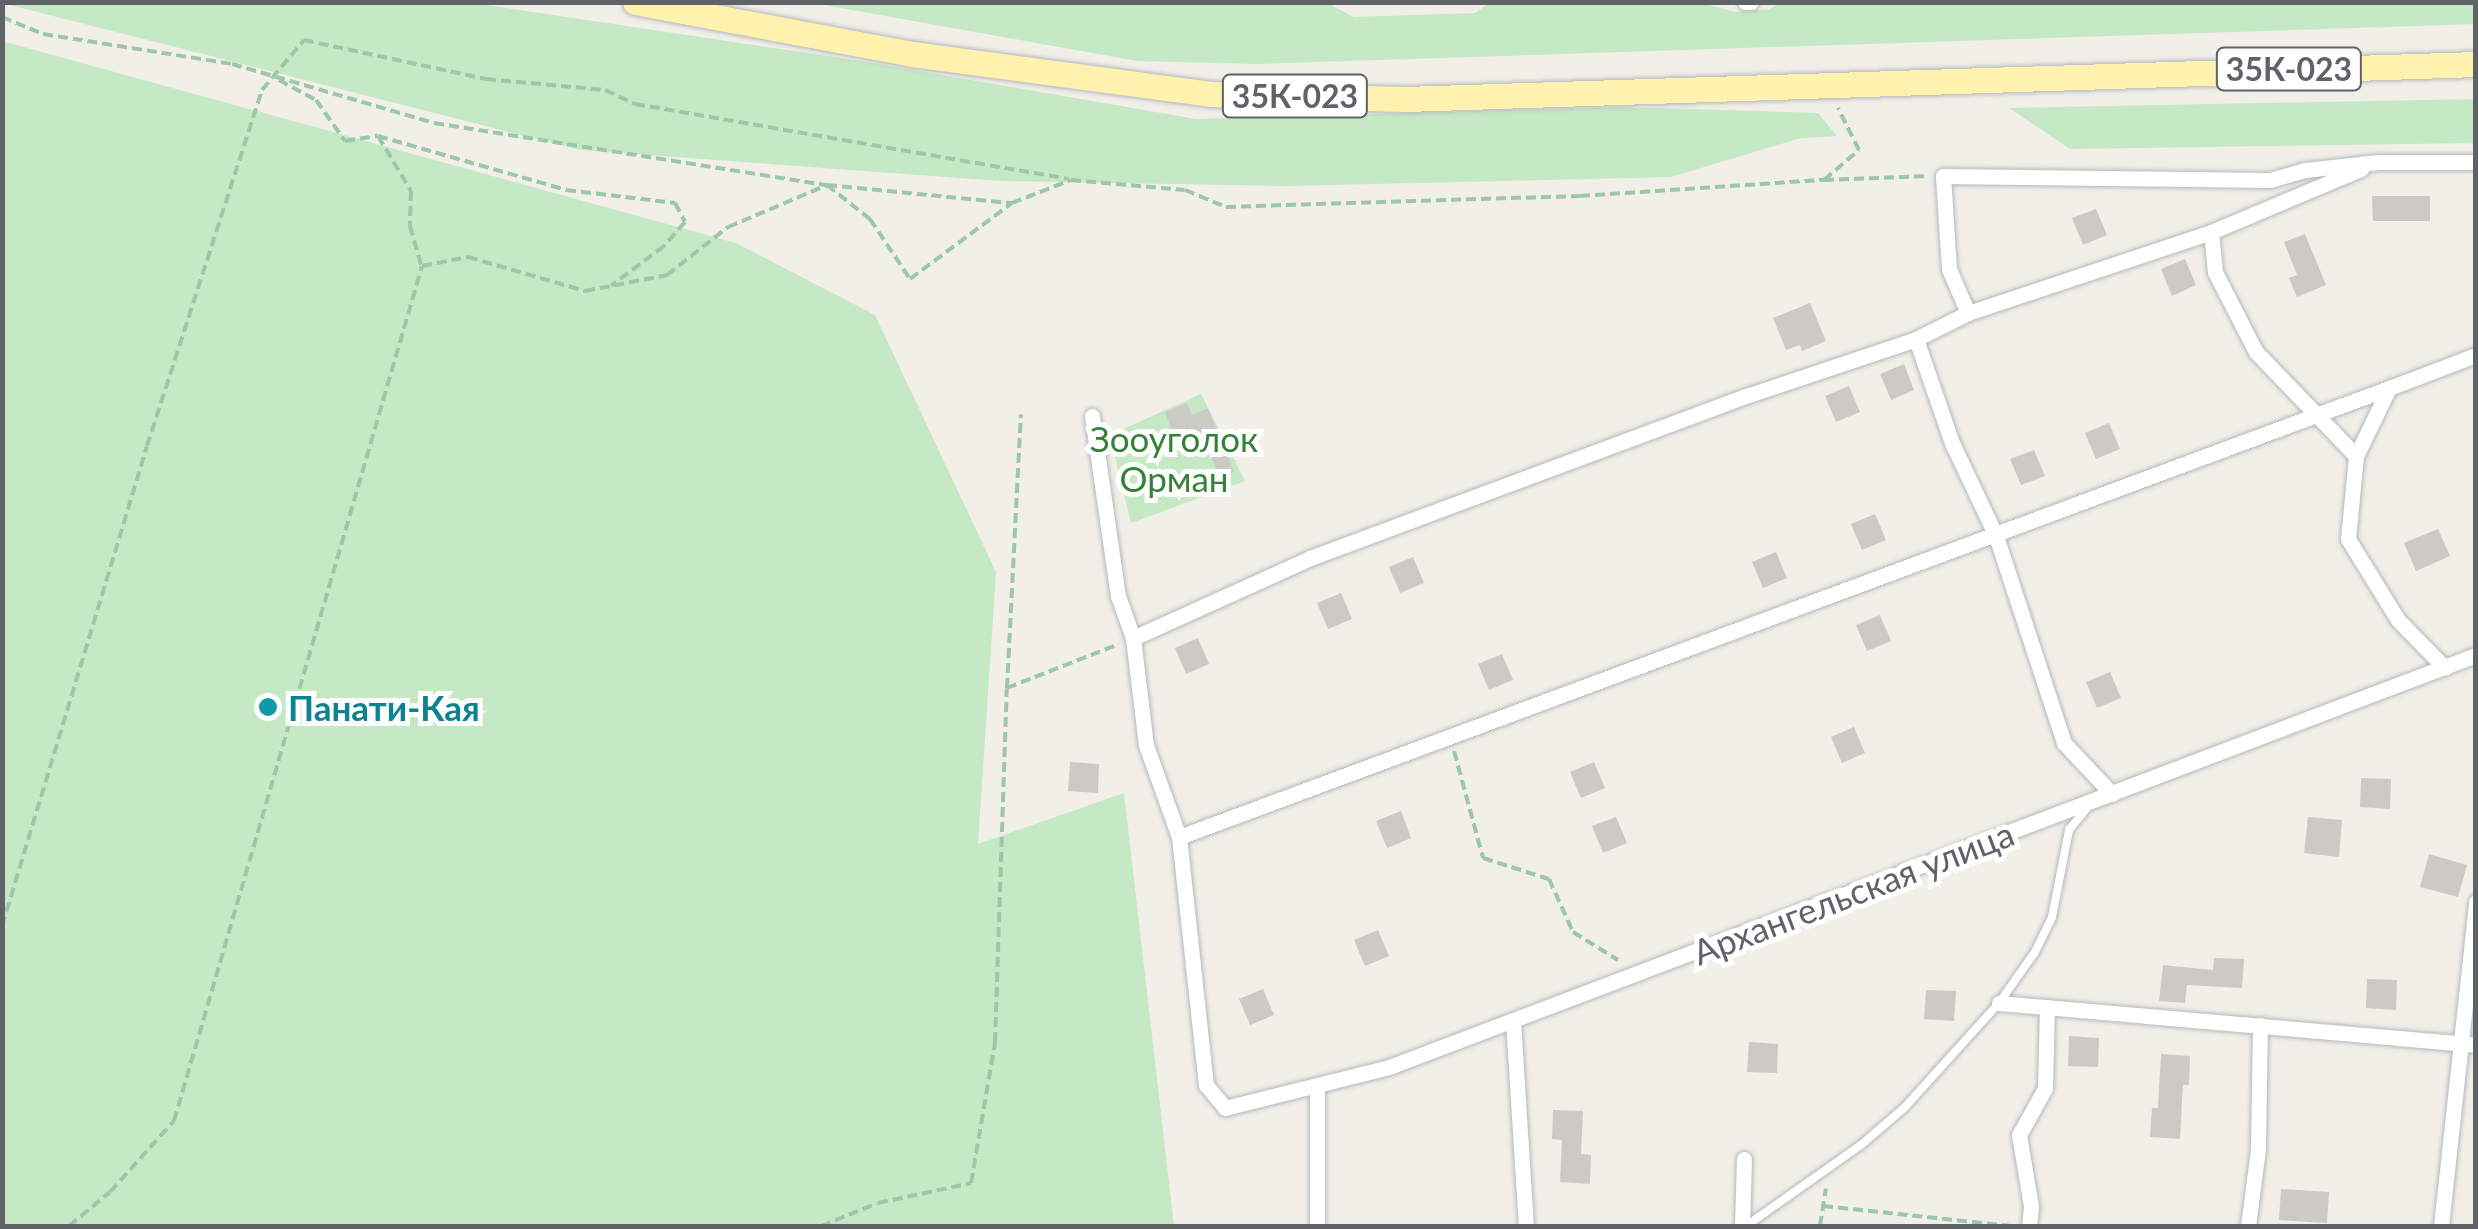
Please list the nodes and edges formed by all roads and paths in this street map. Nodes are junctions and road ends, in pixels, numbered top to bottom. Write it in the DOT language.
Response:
graph roads {
  1 [pos="634,2"];
  2 [pos="2,17"];
  3 [pos="2476,64"];
  4 [pos="270,75"];
  5 [pos="1832,84"];
  6 [pos="378,136"];
  7 [pos="2379,162"];
  8 [pos="2476,162"];
  9 [pos="1943,176"];
  10 [pos="1071,180"];
  11 [pos="1824,180"];
  12 [pos="827,185"];
  13 [pos="1012,204"];
  14 [pos="2211,232"];
  15 [pos="422,266"];
  16 [pos="610,286"];
  17 [pos="1968,313"];
  18 [pos="1916,339"];
  19 [pos="2476,355"];
  20 [pos="2389,388"];
  21 [pos="2318,412"];
  22 [pos="1020,414"];
  23 [pos="1092,416"];
  24 [pos="2356,456"];
  25 [pos="1996,536"];
  26 [pos="1133,638"];
  27 [pos="2476,655"];
  28 [pos="2445,668"];
  29 [pos="1007,688"];
  30 [pos="1449,734"];
  31 [pos="2112,794"];
  32 [pos="2091,801"];
  33 [pos="1179,837"];
  34 [pos="2476,902"];
  35 [pos="2,926"];
  36 [pos="1638,973"];
  37 [pos="1999,1003"];
  38 [pos="2047,1007"];
  39 [pos="1513,1021"];
  40 [pos="2260,1025"];
  41 [pos="2458,1044"];
  42 [pos="2476,1046"];
  43 [pos="1317,1087"];
  44 [pos="1744,1159"];
  45 [pos="1829,1168"];
  46 [pos="1823,1206"];
  47 [pos="69,1226"];
  48 [pos="821,1226"];
  49 [pos="1317,1226"];
  50 [pos="1526,1226"];
  51 [pos="1744,1226"];
  52 [pos="1820,1226"];
  53 [pos="2012,1226"];
  54 [pos="2029,1226"];
  55 [pos="2248,1226"];
  56 [pos="2441,1226"];
  1 -- 5 [label="main road, 35К-023"];
  2 -- 4 [label="path"];
  3 -- 5 [label="main road, 35К-023"];
  4 -- 6 [label="path"];
  4 -- 10 [label="path"];
  4 -- 12 [label="path"];
  4 -- 35 [label="path"];
  5 -- 11 [label="path"];
  6 -- 15 [label="path"];
  6 -- 16 [label="path"];
  7 -- 8 [label="street"];
  7 -- 9 [label="street"];
  7 -- 14 [label="street"];
  9 -- 11 [label="path"];
  9 -- 17 [label="street"];
  10 -- 11 [label="path"];
  10 -- 13 [label="path"];
  12 -- 13 [label="path"];
  12 -- 13 [label="path"];
  12 -- 16 [label="path"];
  14 -- 17 [label="street"];
  14 -- 21 [label="street"];
  15 -- 16 [label="path"];
  15 -- 47 [label="path"];
  17 -- 18 [label="street"];
  18 -- 25 [label="street"];
  18 -- 26 [label="street"];
  19 -- 20 [label="street"];
  20 -- 21 [label="street"];
  20 -- 24 [label="street"];
  21 -- 24 [label="street"];
  21 -- 25 [label="street"];
  22 -- 29 [label="path"];
  23 -- 26 [label="street"];
  24 -- 28 [label="street"];
  25 -- 30 [label="street"];
  25 -- 31 [label="street"];
  26 -- 29 [label="path"];
  26 -- 33 [label="street"];
  27 -- 28 [label="street, Архангельская улица"];
  28 -- 31 [label="street, Архангельская улица"];
  29 -- 48 [label="path"];
  30 -- 33 [label="street"];
  30 -- 36 [label="path"];
  31 -- 32 [label="street, Архангельская улица"];
  32 -- 36 [label="street, Архангельская улица"];
  32 -- 37 [label="lane"];
  33 -- 43 [label="street, Архангельская улица"];
  34 -- 41 [label="street"];
  36 -- 39 [label="street, Архангельская улица"];
  37 -- 38 [label="street"];
  37 -- 45 [label="lane"];
  38 -- 40 [label="street"];
  38 -- 54 [label="street"];
  39 -- 43 [label="street, Архангельская улица"];
  39 -- 50 [label="street"];
  40 -- 41 [label="street"];
  40 -- 55 [label="street"];
  41 -- 42 [label="street"];
  41 -- 56 [label="street"];
  43 -- 49 [label="street"];
  44 -- 51 [label="street"];
  45 -- 46 [label="path"];
  45 -- 51 [label="lane"];
  46 -- 52 [label="path"];
  46 -- 53 [label="path"];
}
